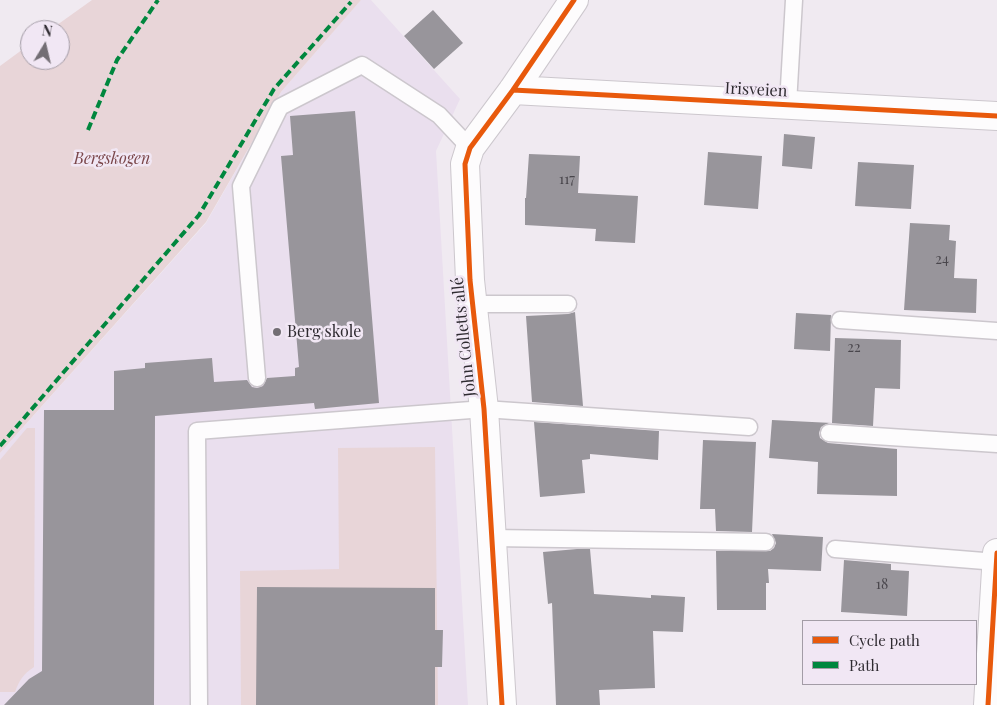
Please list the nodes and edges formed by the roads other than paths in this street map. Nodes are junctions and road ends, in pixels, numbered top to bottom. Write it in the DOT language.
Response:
graph roads {
  1 [pos="574,0"];
  2 [pos="794,0"];
  3 [pos="513,90"];
  4 [pos="788,104"];
  5 [pos="997,116"];
  6 [pos="470,148"];
  7 [pos="473,304"];
  8 [pos="568,304"];
  9 [pos="840,320"];
  10 [pos="997,331"];
  11 [pos="257,378"];
  12 [pos="484,409"];
  13 [pos="749,427"];
  14 [pos="830,433"];
  15 [pos="997,444"];
  16 [pos="492,538"];
  17 [pos="766,542"];
  18 [pos="835,549"];
  19 [pos="997,553"];
  20 [pos="996,562"];
  21 [pos="995,645"];
  22 [pos="199,705"];
  23 [pos="502,705"];
  24 [pos="988,705"];
  1 -- 3 [label="street, John Colletts allé"];
  2 -- 4 [label="lane"];
  3 -- 4 [label="street, Irisveien"];
  3 -- 6 [label="street, John Colletts allé"];
  4 -- 5 [label="street, Irisveien"];
  6 -- 7 [label="street, John Colletts allé"];
  6 -- 11 [label="lane"];
  7 -- 8 [label="lane"];
  7 -- 12 [label="street, John Colletts allé"];
  9 -- 10 [label="lane"];
  12 -- 13 [label="lane"];
  12 -- 16 [label="street, John Colletts allé"];
  12 -- 22 [label="lane"];
  14 -- 15 [label="lane"];
  16 -- 17 [label="lane"];
  16 -- 23 [label="street, John Colletts allé"];
  18 -- 20 [label="lane"];
  19 -- 20 [label="street"];
  20 -- 21 [label="street"];
  21 -- 24 [label="street"];
}
